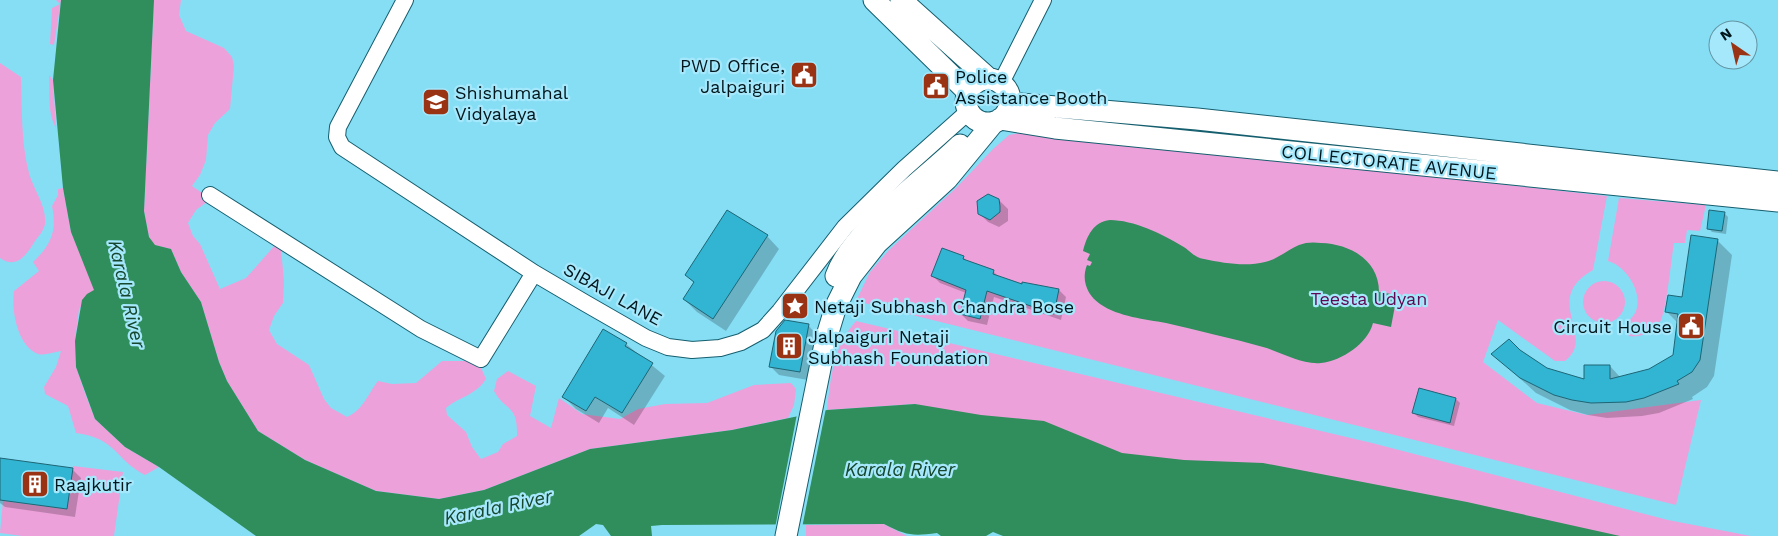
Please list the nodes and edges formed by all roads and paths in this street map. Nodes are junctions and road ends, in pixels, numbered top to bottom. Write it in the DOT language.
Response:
graph roads {
  1 [pos="405,0"];
  2 [pos="874,0"];
  3 [pos="901,0"];
  4 [pos="1043,0"];
  5 [pos="994,81"];
  6 [pos="987,112"];
  7 [pos="1383,139"];
  8 [pos="1381,161"];
  9 [pos="1617,174"];
  10 [pos="1778,182"];
  11 [pos="210,195"];
  12 [pos="1778,201"];
  13 [pos="534,273"];
  14 [pos="816,386"];
  15 [pos="786,536"];
  1 -- 13 [label="street, SIBAJI LANE"];
  2 -- 6 [label="street"];
  3 -- 5 [label="street"];
  4 -- 5 [label="street"];
  5 -- 6 [label="street"];
  5 -- 6 [label="street"];
  6 -- 7 [label="street, COLLECTORATE AVENUE"];
  6 -- 8 [label="street, COLLECTORATE AVENUE"];
  6 -- 13 [label="street, SIBAJI LANE"];
  6 -- 14 [label="street"];
  6 -- 14 [label="street"];
  7 -- 8 [label="street"];
  7 -- 9 [label="street, COLLECTORATE AVENUE"];
  8 -- 9 [label="street, COLLECTORATE AVENUE"];
  9 -- 10 [label="street, COLLECTORATE AVENUE"];
  9 -- 12 [label="street, COLLECTORATE AVENUE"];
  11 -- 13 [label="street"];
  14 -- 15 [label="street"];
}
